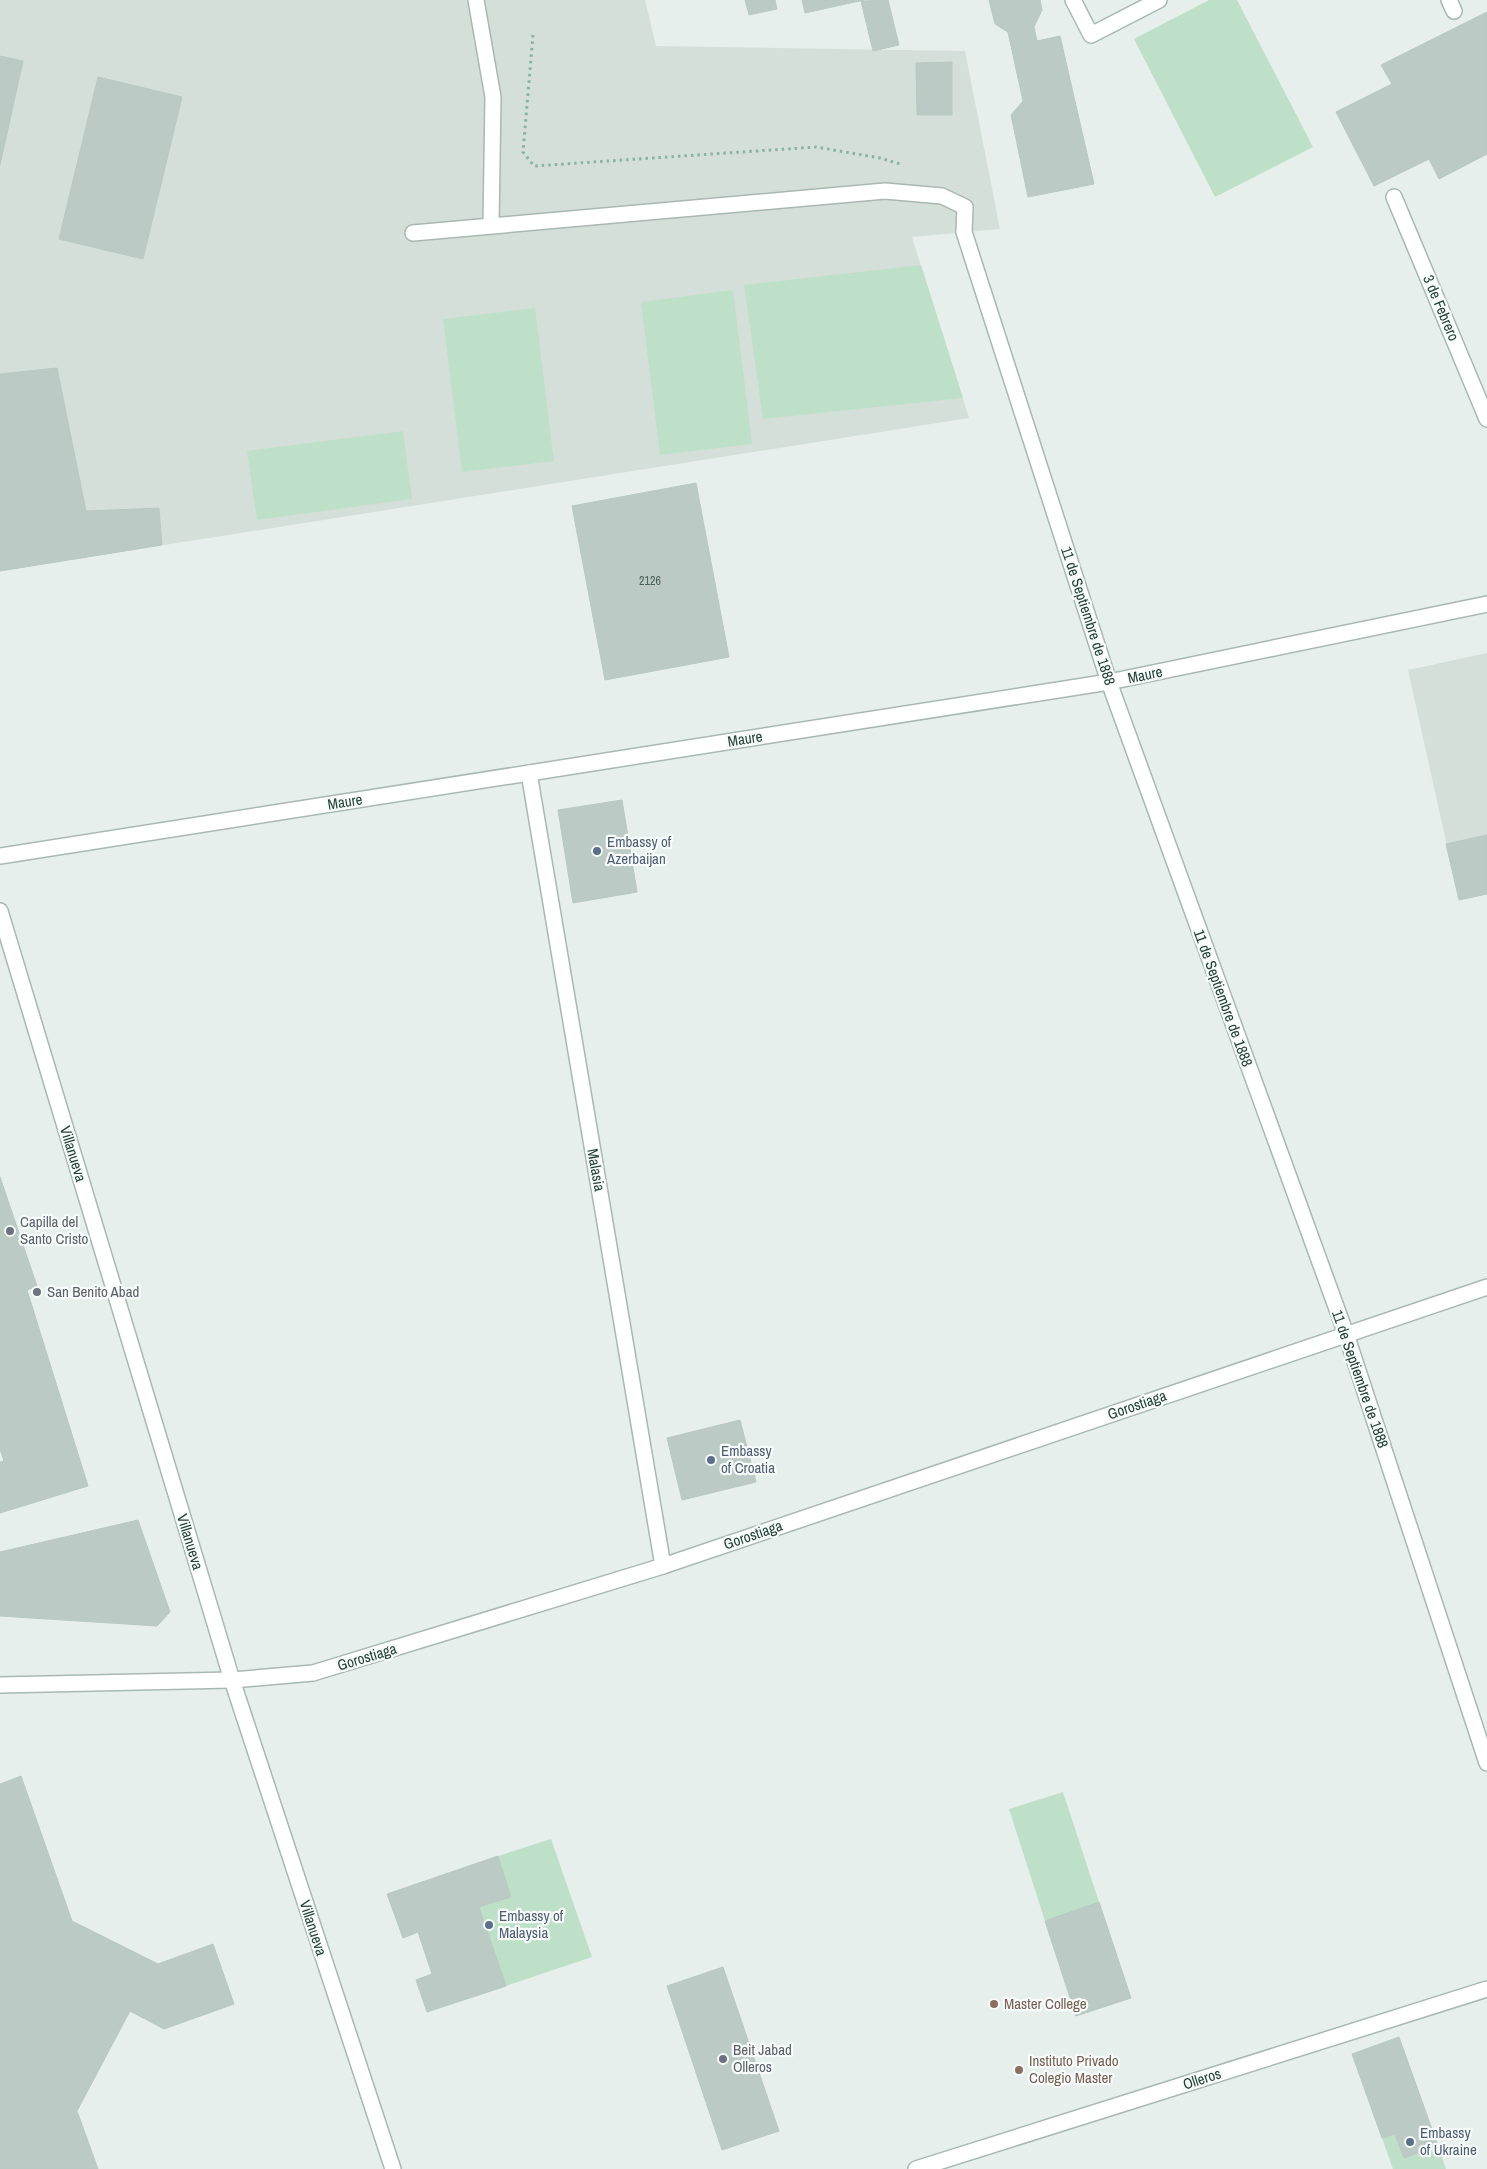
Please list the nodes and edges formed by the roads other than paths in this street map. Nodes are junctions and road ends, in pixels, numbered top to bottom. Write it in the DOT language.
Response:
graph roads {
  1 [pos="476,0"];
  2 [pos="1073,0"];
  3 [pos="1159,0"];
  4 [pos="1394,197"];
  5 [pos="491,225"];
  6 [pos="413,233"];
  7 [pos="1487,419"];
  8 [pos="1487,604"];
  9 [pos="1109,682"];
  10 [pos="529,773"];
  11 [pos="0,856"];
  12 [pos="0,912"];
  13 [pos="1487,1287"];
  14 [pos="1346,1334"];
  15 [pos="663,1566"];
  16 [pos="232,1680"];
  17 [pos="0,1685"];
  18 [pos="1487,1762"];
  19 [pos="1487,1989"];
  20 [pos="393,2169"];
  21 [pos="916,2169"];
  1 -- 5 [label="street"];
  2 -- 3 [label="street"];
  4 -- 7 [label="street, 3 de Febrero"];
  5 -- 6 [label="street"];
  5 -- 9 [label="street, 11 de Septiembre de 1888"];
  8 -- 9 [label="street, Maure"];
  9 -- 10 [label="street, Maure"];
  9 -- 14 [label="street, 11 de Septiembre de 1888"];
  10 -- 11 [label="street, Maure"];
  10 -- 15 [label="street, Malasia"];
  12 -- 16 [label="street, Villanueva"];
  13 -- 14 [label="street, Gorostiaga"];
  14 -- 15 [label="street, Gorostiaga"];
  14 -- 18 [label="street, 11 de Septiembre de 1888"];
  15 -- 16 [label="street, Gorostiaga"];
  16 -- 17 [label="street, Gorostiaga"];
  16 -- 20 [label="street, Villanueva"];
  19 -- 21 [label="street, Olleros"];
}
